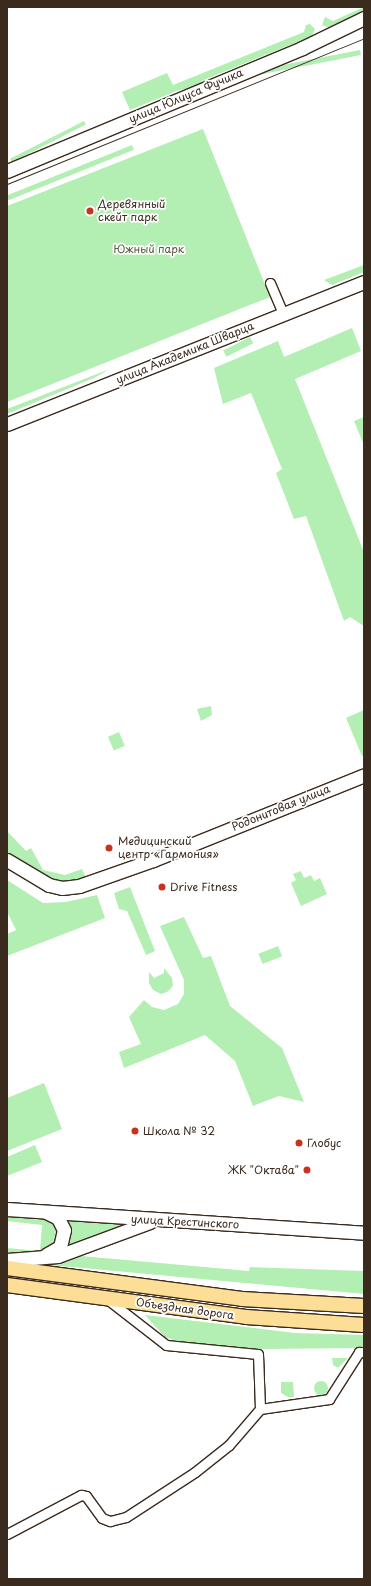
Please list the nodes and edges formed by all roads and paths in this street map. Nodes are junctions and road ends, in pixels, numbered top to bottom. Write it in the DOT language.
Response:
graph roads {
  1 [pos="364,18"];
  2 [pos="7,171"];
  3 [pos="364,282"];
  4 [pos="270,283"];
  5 [pos="283,314"];
  6 [pos="7,424"];
  7 [pos="364,775"];
  8 [pos="7,860"];
  9 [pos="7,1209"];
  10 [pos="46,1212"];
  11 [pos="155,1220"];
  12 [pos="364,1233"];
  13 [pos="40,1259"];
  14 [pos="7,1260"];
  15 [pos="7,1268"];
  16 [pos="7,1286"];
  17 [pos="106,1298"];
  18 [pos="364,1306"];
  19 [pos="364,1325"];
  20 [pos="361,1352"];
  21 [pos="260,1409"];
  22 [pos="7,1534"];
  1 -- 2 [label="street, улица Юлиуса Фучика"];
  3 -- 5 [label="street, улица Академика Шварца"];
  4 -- 5 [label="street"];
  5 -- 6 [label="street, улица Академика Шварца"];
  7 -- 8 [label="street, Родонитовая улица"];
  9 -- 10 [label="street, улица Крестинского"];
  10 -- 11 [label="street, улица Крестинского"];
  10 -- 13 [label="street"];
  11 -- 12 [label="street, улица Крестинского"];
  11 -- 13 [label="street"];
  13 -- 14 [label="street"];
  15 -- 18 [label="main road, Объездная дорога"];
  16 -- 17 [label="main road, Объездная дорога"];
  17 -- 19 [label="main road, Объездная дорога"];
  17 -- 21 [label="street"];
  20 -- 21 [label="street"];
  21 -- 22 [label="street"];
}
